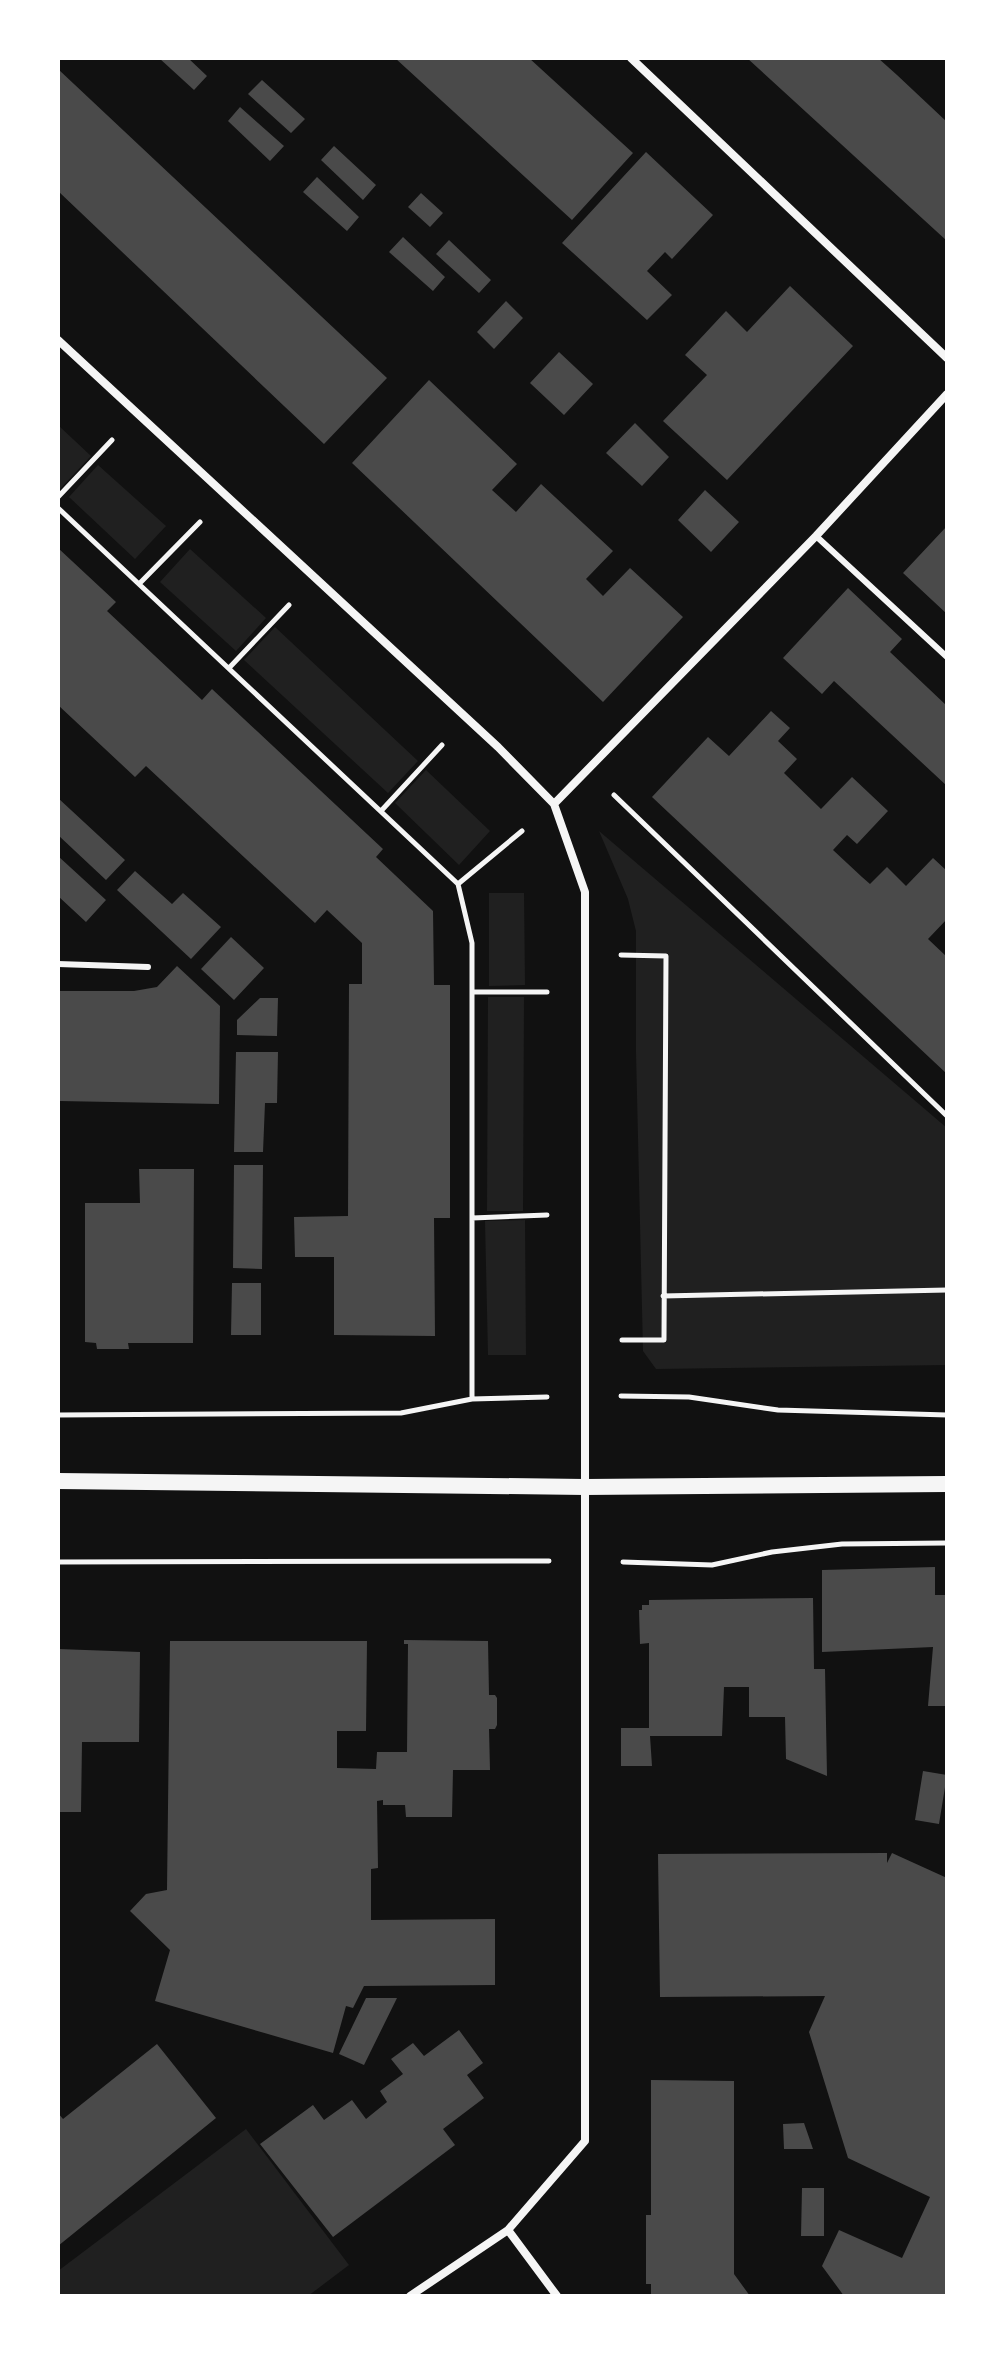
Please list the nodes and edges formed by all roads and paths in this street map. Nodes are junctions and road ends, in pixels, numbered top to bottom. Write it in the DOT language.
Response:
graph roads {
  1 [pos="631,58"];
  2 [pos="58,340"];
  3 [pos="947,358"];
  4 [pos="947,394"];
  5 [pos="137,413"];
  6 [pos="226,495"];
  7 [pos="58,497"];
  8 [pos="58,508"];
  9 [pos="816,536"];
  10 [pos="316,578"];
  11 [pos="139,584"];
  12 [pos="947,657"];
  13 [pos="229,668"];
  14 [pos="467,718"];
  15 [pos="587,770"];
  16 [pos="554,804"];
  17 [pos="381,811"];
  18 [pos="458,884"];
  19 [pos="585,954"];
  20 [pos="58,964"];
  21 [pos="148,967"];
  22 [pos="472,992"];
  23 [pos="584,992"];
  24 [pos="947,1116"];
  25 [pos="585,1214"];
  26 [pos="472,1218"];
  27 [pos="947,1290"];
  28 [pos="663,1296"];
  29 [pos="585,1340"];
  30 [pos="586,1396"];
  31 [pos="472,1399"];
  32 [pos="58,1415"];
  33 [pos="947,1415"];
  34 [pos="58,1481"];
  35 [pos="947,1484"];
  36 [pos="585,1487"];
  37 [pos="947,1543"];
  38 [pos="586,1561"];
  39 [pos="58,1562"];
  40 [pos="508,2230"];
  41 [pos="410,2296"];
  42 [pos="557,2296"];
  1 -- 3 [label="street"];
  2 -- 5 [label="street"];
  4 -- 9 [label="street"];
  5 -- 6 [label="street"];
  5 -- 7 [label="path"];
  6 -- 10 [label="street"];
  6 -- 11 [label="path"];
  8 -- 11 [label="path"];
  9 -- 12 [label="lane"];
  9 -- 15 [label="street"];
  10 -- 13 [label="path"];
  10 -- 14 [label="street"];
  11 -- 13 [label="path"];
  13 -- 17 [label="path"];
  14 -- 16 [label="street"];
  14 -- 17 [label="path"];
  15 -- 16 [label="street"];
  15 -- 24 [label="path"];
  16 -- 18 [label="path"];
  16 -- 19 [label="street"];
  17 -- 18 [label="path"];
  18 -- 22 [label="path"];
  19 -- 23 [label="street"];
  19 -- 28 [label="path"];
  20 -- 21 [label="lane"];
  22 -- 23 [label="path"];
  22 -- 26 [label="path"];
  23 -- 25 [label="street"];
  25 -- 26 [label="path"];
  25 -- 29 [label="street"];
  26 -- 31 [label="path"];
  27 -- 28 [label="path"];
  28 -- 29 [label="path"];
  29 -- 30 [label="street"];
  30 -- 31 [label="path"];
  30 -- 33 [label="path"];
  30 -- 36 [label="street"];
  31 -- 32 [label="path"];
  34 -- 36 [label="main road"];
  35 -- 36 [label="main road"];
  36 -- 38 [label="street"];
  37 -- 38 [label="path"];
  38 -- 39 [label="path"];
  38 -- 40 [label="street"];
  40 -- 41 [label="street"];
  40 -- 42 [label="street"];
}
